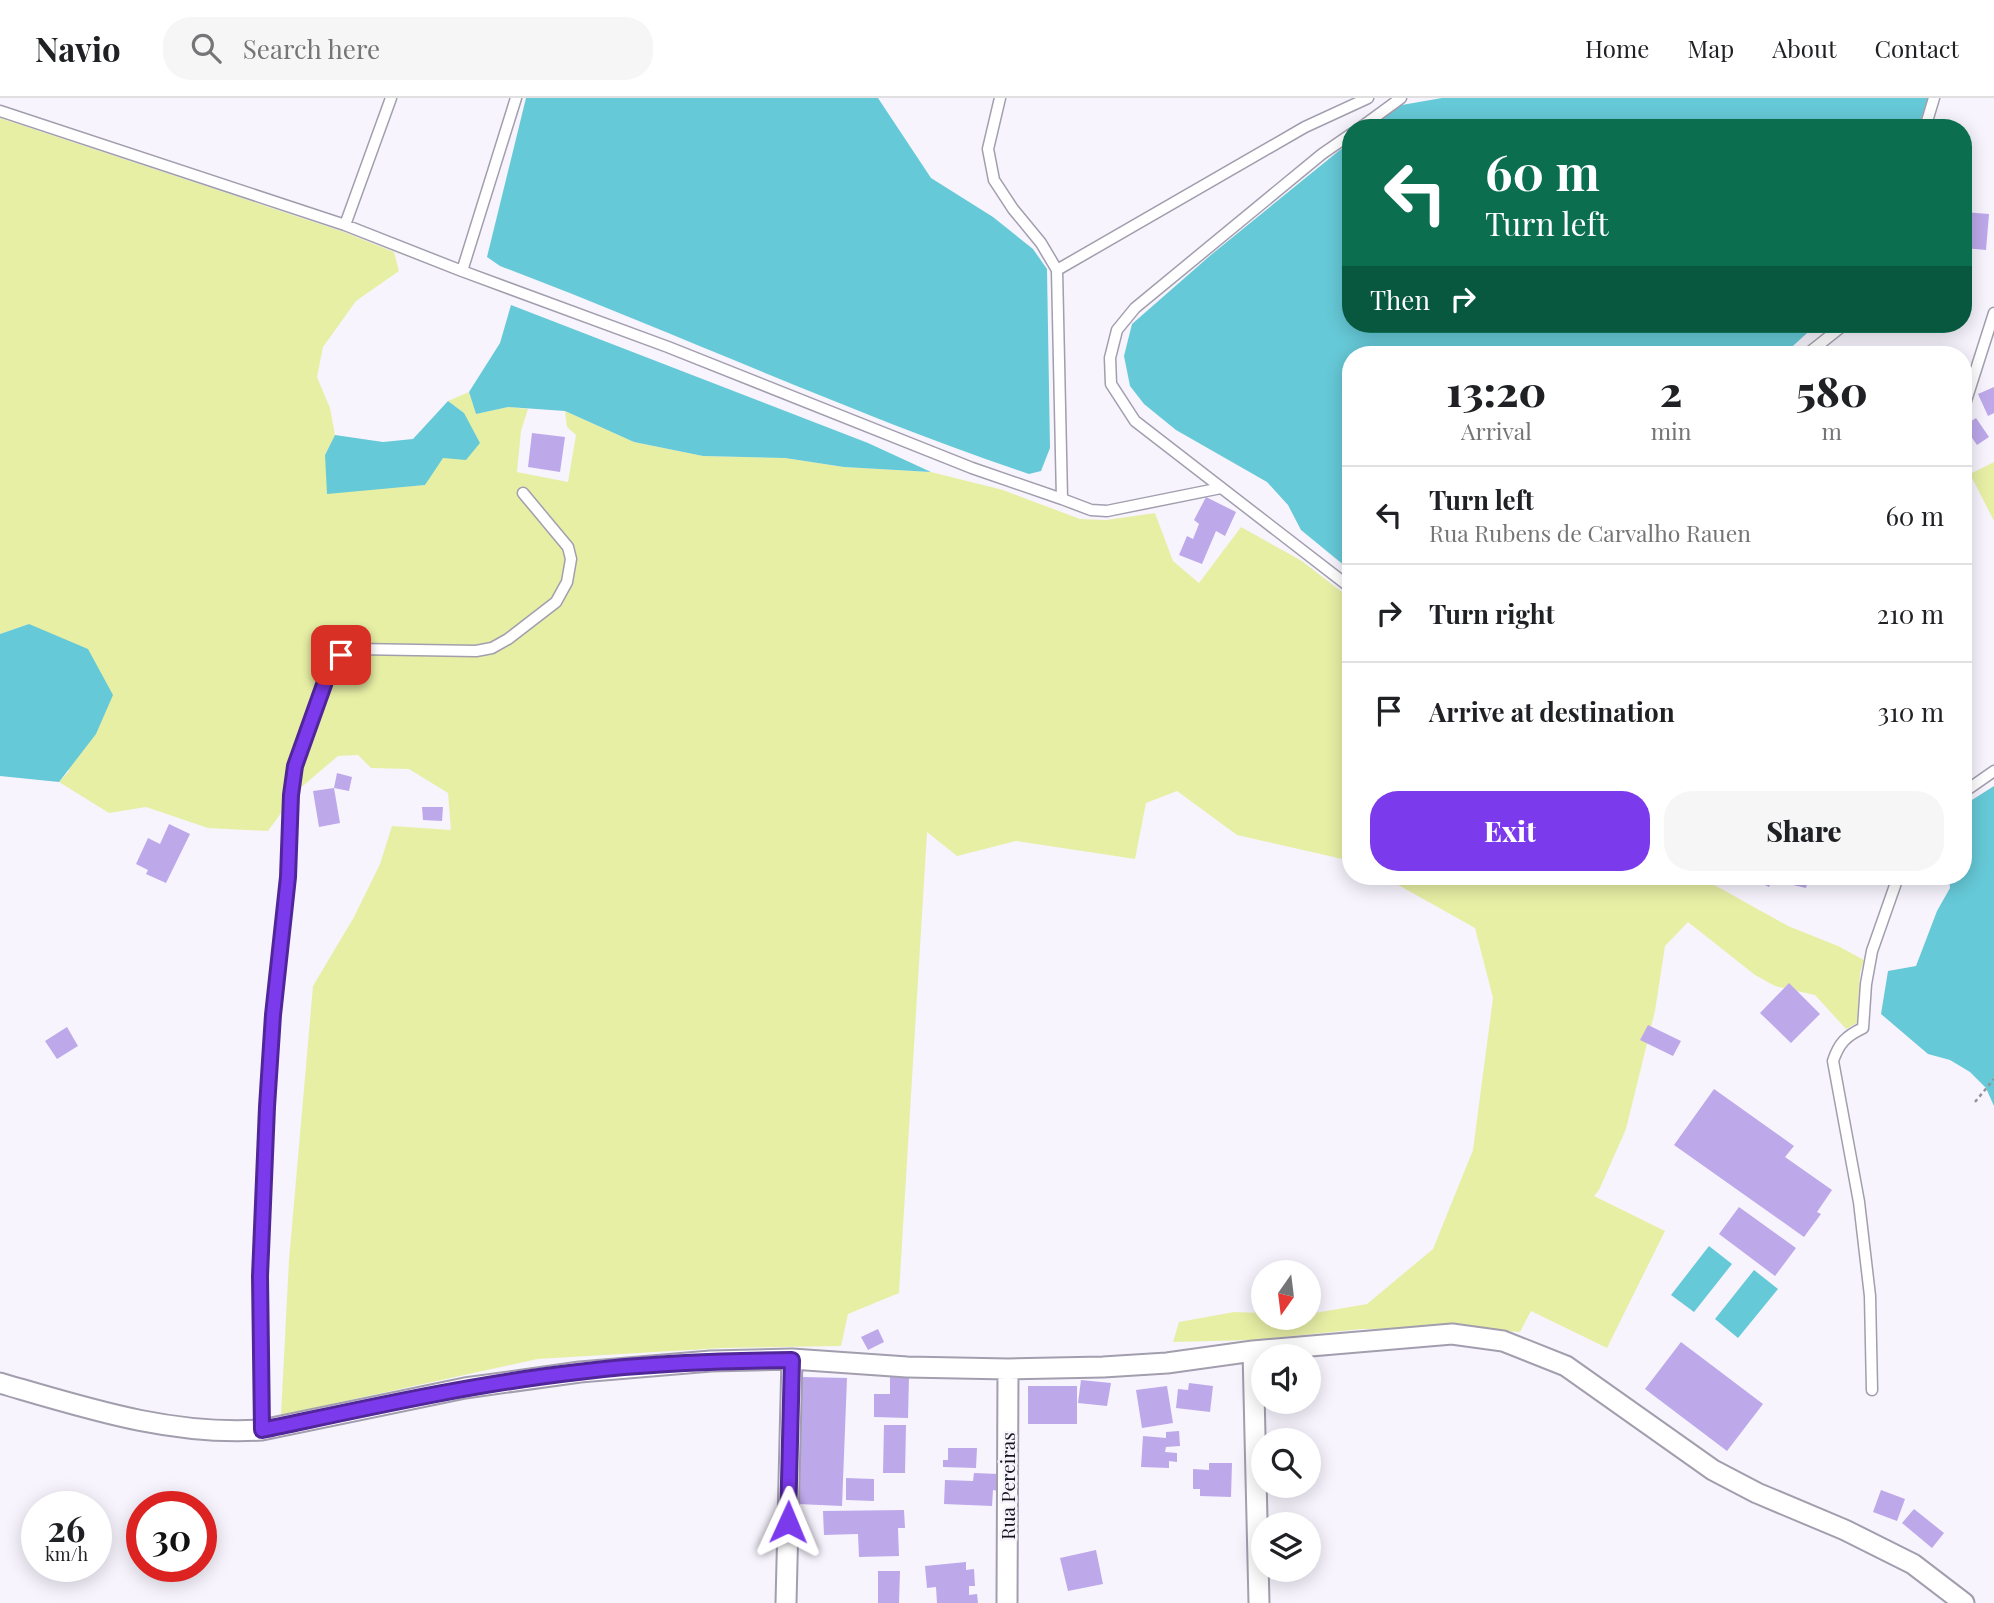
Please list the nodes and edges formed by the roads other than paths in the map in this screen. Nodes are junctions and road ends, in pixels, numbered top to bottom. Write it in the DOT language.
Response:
graph roads {
  1 [pos="391,98"];
  2 [pos="516,98"];
  3 [pos="1000,98"];
  4 [pos="1368,98"];
  5 [pos="1401,98"];
  6 [pos="1934,98"];
  7 [pos="0,111"];
  8 [pos="1372,119"];
  9 [pos="1928,119"];
  10 [pos="1342,140"];
  11 [pos="345,225"];
  12 [pos="1057,270"];
  13 [pos="461,271"];
  14 [pos="1994,313"];
  15 [pos="1834,333"];
  16 [pos="1817,346"];
  17 [pos="1972,382"];
  18 [pos="1221,488"];
  19 [pos="523,493"];
  20 [pos="1062,499"];
  21 [pos="1342,581"];
  22 [pos="1994,771"];
  23 [pos="1972,786"];
  24 [pos="1895,885"];
  25 [pos="1321,1345"];
  26 [pos="1251,1351"];
  27 [pos="792,1360"];
  28 [pos="1008,1369"];
  29 [pos="0,1382"];
  30 [pos="1872,1390"];
  31 [pos="1254,1414"];
  32 [pos="262,1430"];
  33 [pos="786,1603"];
  34 [pos="1007,1603"];
  35 [pos="1259,1603"];
  36 [pos="1964,1603"];
  1 -- 11 [label="lane"];
  2 -- 13 [label="lane"];
  3 -- 12 [label="lane"];
  4 -- 12 [label="lane"];
  5 -- 8 [label="lane"];
  6 -- 9 [label="lane"];
  7 -- 11 [label="lane"];
  10 -- 18 [label="lane"];
  11 -- 13 [label="lane"];
  12 -- 20 [label="lane"];
  13 -- 20 [label="lane"];
  14 -- 17 [label="lane"];
  15 -- 16 [label="lane"];
  18 -- 20 [label="lane"];
  18 -- 21 [label="lane"];
  19 -- 32 [label="lane"];
  22 -- 23 [label="lane"];
  24 -- 30 [label="lane"];
  25 -- 36 [label="street"];
  26 -- 28 [label="street"];
  27 -- 28 [label="street"];
  27 -- 32 [label="street"];
  27 -- 33 [label="street"];
  28 -- 34 [label="street, Rua Pereiras"];
  29 -- 32 [label="street"];
  31 -- 35 [label="street"];
}
